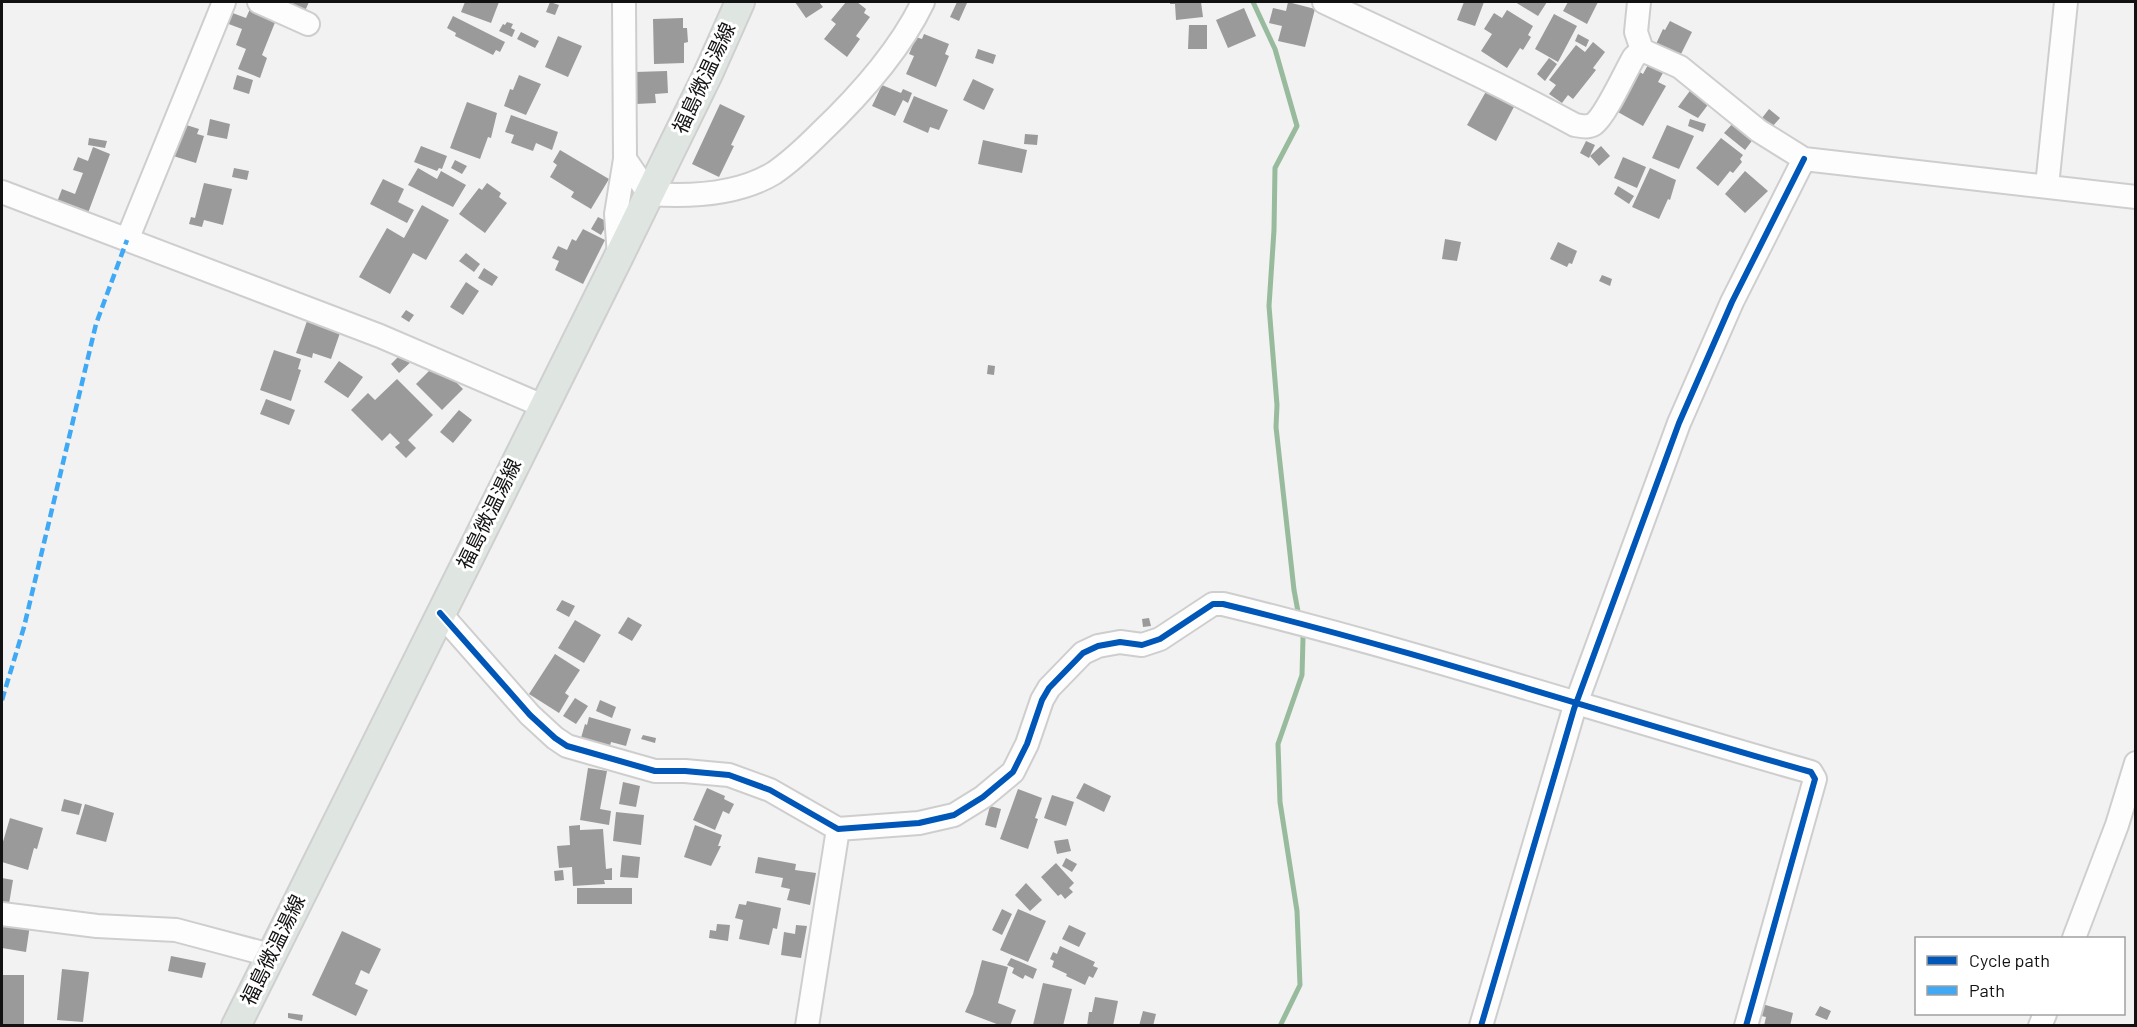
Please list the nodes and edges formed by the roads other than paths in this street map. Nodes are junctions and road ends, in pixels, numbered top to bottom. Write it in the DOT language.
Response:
graph roads {
  1 [pos="224,2"];
  2 [pos="259,2"];
  3 [pos="624,2"];
  4 [pos="740,2"];
  5 [pos="922,2"];
  6 [pos="1324,2"];
  7 [pos="1640,2"];
  8 [pos="2066,2"];
  9 [pos="308,24"];
  10 [pos="1642,50"];
  11 [pos="625,159"];
  12 [pos="1804,159"];
  13 [pos="2047,186"];
  14 [pos="2,192"];
  15 [pos="650,194"];
  16 [pos="2136,196"];
  17 [pos="127,240"];
  18 [pos="619,256"];
  19 [pos="543,406"];
  20 [pos="440,613"];
  21 [pos="1577,702"];
  22 [pos="2136,763"];
  23 [pos="838,829"];
  24 [pos="2,914"];
  25 [pos="2075,937"];
  26 [pos="270,955"];
  27 [pos="236,1026"];
  28 [pos="807,1026"];
  29 [pos="1481,1026"];
  30 [pos="1746,1026"];
  1 -- 17 [label="street"];
  2 -- 9 [label="street"];
  3 -- 11 [label="street"];
  4 -- 15 [label="main road, 福島微温湯線"];
  5 -- 15 [label="street"];
  6 -- 10 [label="street"];
  7 -- 10 [label="street"];
  8 -- 13 [label="street"];
  10 -- 12 [label="street"];
  11 -- 15 [label="street"];
  11 -- 18 [label="street"];
  12 -- 13 [label="street"];
  12 -- 21 [label="street"];
  13 -- 16 [label="street"];
  14 -- 17 [label="street"];
  15 -- 18 [label="main road, 福島微温湯線"];
  17 -- 19 [label="street"];
  18 -- 19 [label="main road, 福島微温湯線"];
  19 -- 20 [label="main road, 福島微温湯線"];
  20 -- 23 [label="street"];
  20 -- 26 [label="main road, 福島微温湯線"];
  21 -- 23 [label="street"];
  21 -- 29 [label="street"];
  21 -- 30 [label="street"];
  22 -- 25 [label="street"];
  23 -- 28 [label="street"];
  24 -- 26 [label="street"];
  26 -- 27 [label="main road, 福島微温湯線"];
}
